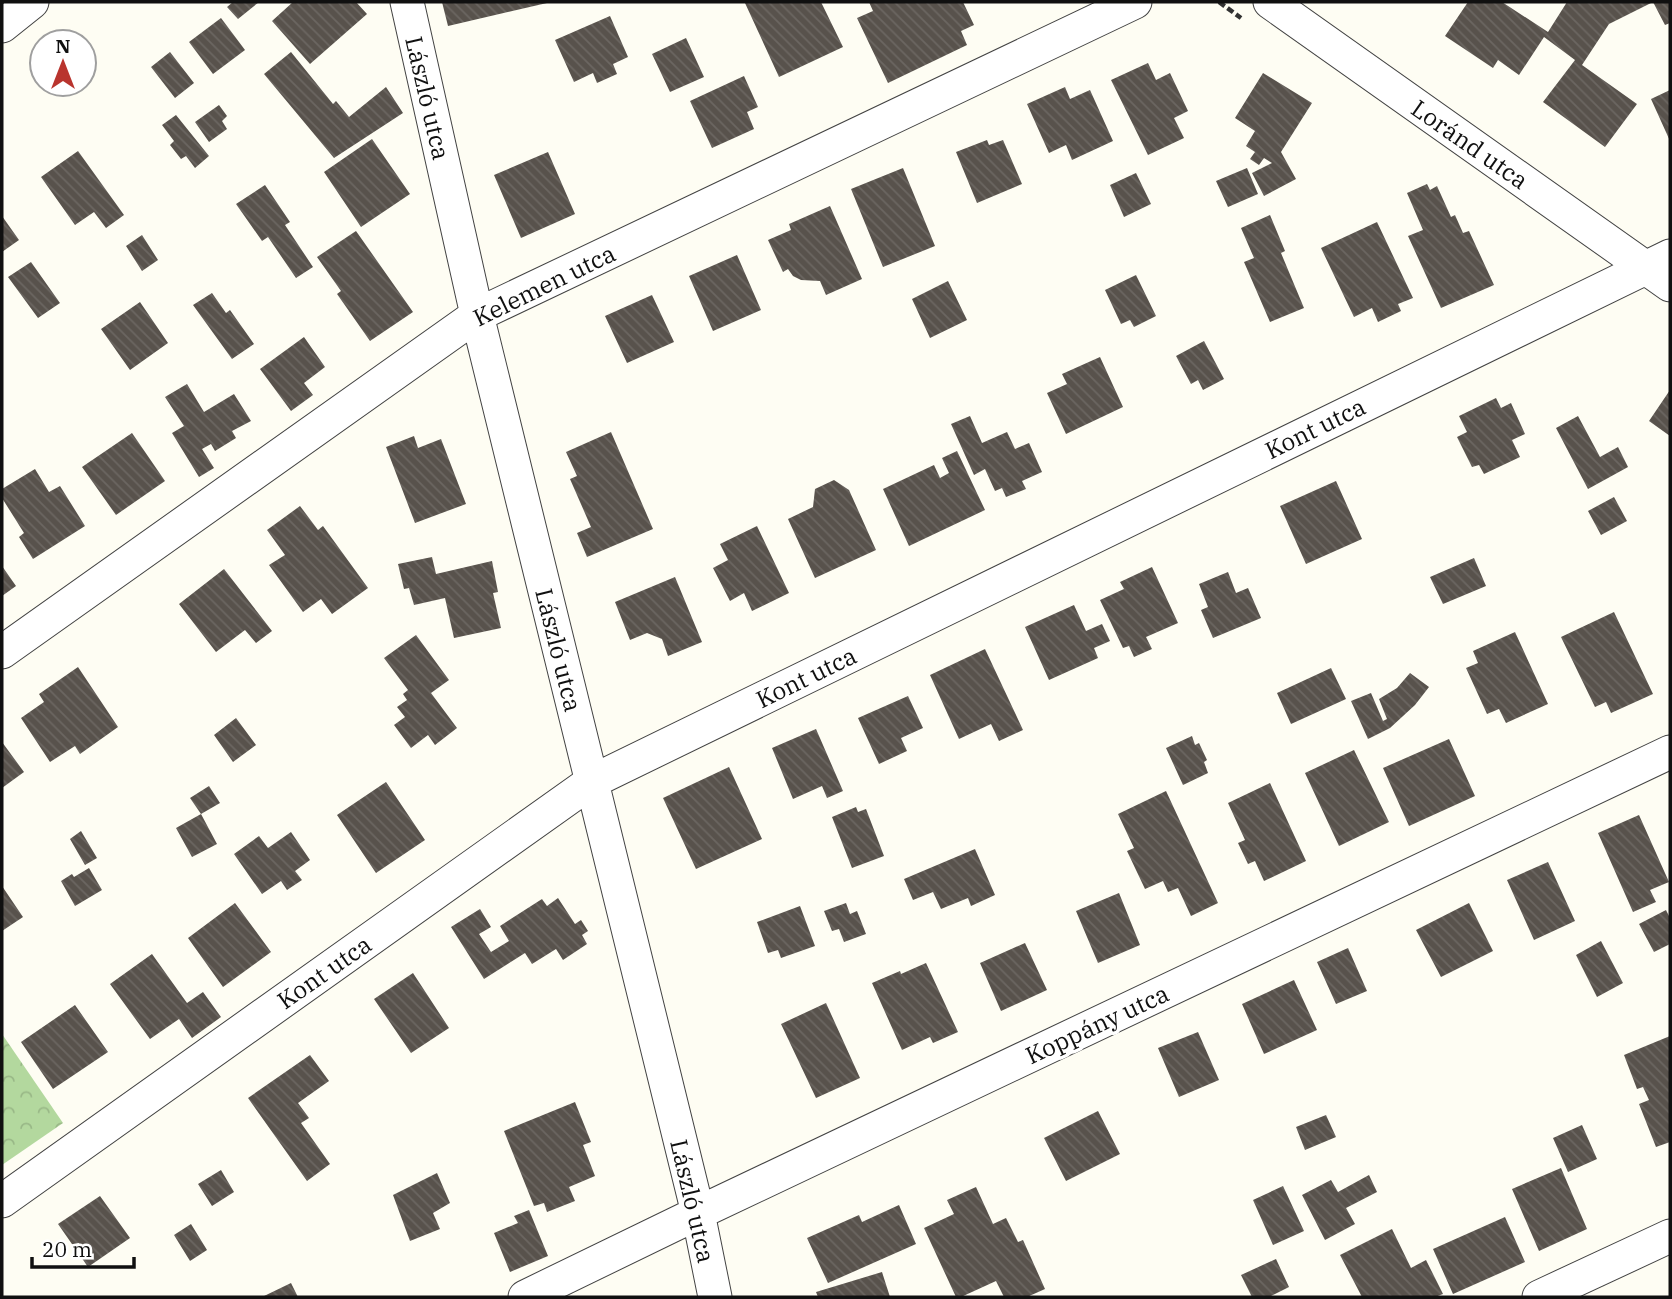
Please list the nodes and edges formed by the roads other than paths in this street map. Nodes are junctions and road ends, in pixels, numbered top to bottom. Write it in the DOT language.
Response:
graph roads {
  1 [pos="32,2"];
  2 [pos="407,2"];
  3 [pos="1135,2"];
  4 [pos="1270,2"];
  5 [pos="2,26"];
  6 [pos="1662,270"];
  7 [pos="477,315"];
  8 [pos="2,652"];
  9 [pos="1670,752"];
  10 [pos="591,782"];
  11 [pos="2,1201"];
  12 [pos="698,1213"];
  13 [pos="1670,1236"];
  14 [pos="525,1297"];
  15 [pos="715,1297"];
  16 [pos="1539,1297"];
  1 -- 5 [label="street"];
  2 -- 7 [label="street, László utca"];
  3 -- 7 [label="street, Kelemen utca"];
  4 -- 6 [label="street, Loránd utca"];
  6 -- 10 [label="street, Kont utca"];
  7 -- 8 [label="street, Kelemen utca"];
  7 -- 10 [label="street, László utca"];
  9 -- 12 [label="street, Koppány utca"];
  10 -- 11 [label="street, Kont utca"];
  10 -- 12 [label="street, László utca"];
  12 -- 14 [label="street, Koppány utca"];
  12 -- 15 [label="street, László utca"];
  13 -- 16 [label="street"];
}
